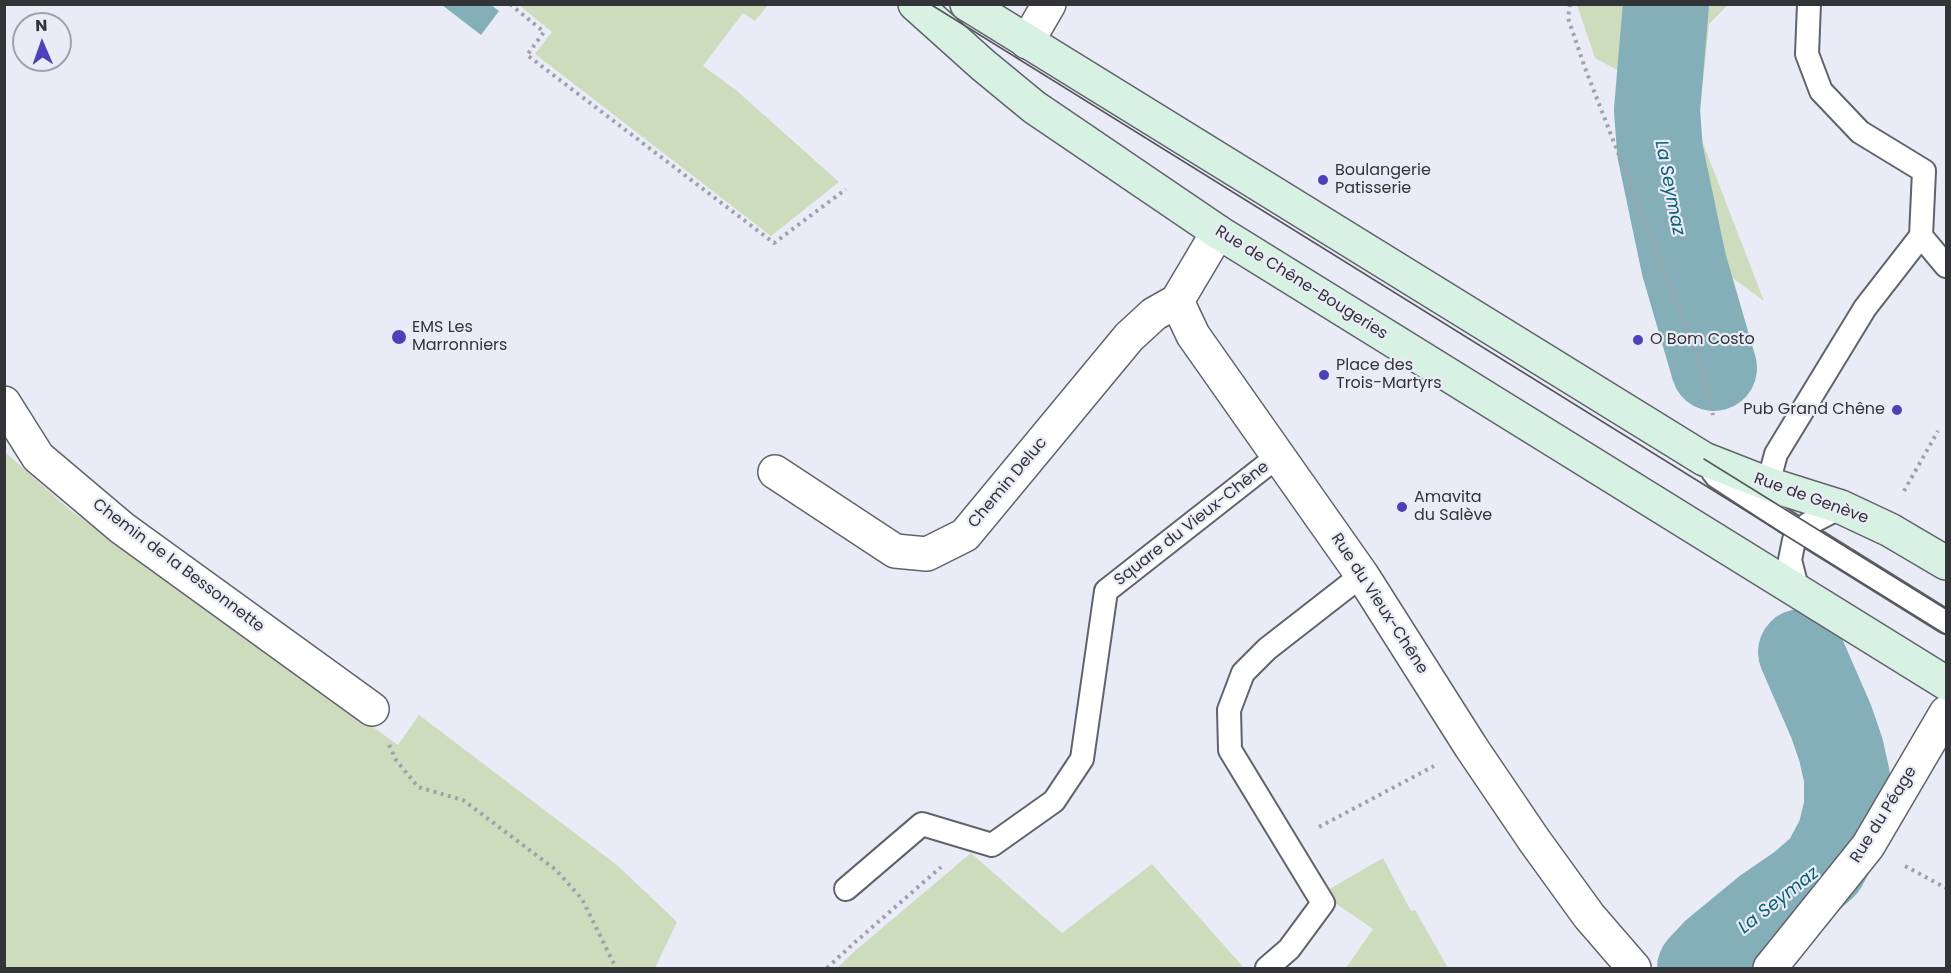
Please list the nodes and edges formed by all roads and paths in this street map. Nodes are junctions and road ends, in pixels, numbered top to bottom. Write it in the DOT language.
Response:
graph roads {
  1 [pos="510,4"];
  2 [pos="915,4"];
  3 [pos="955,4"];
  4 [pos="967,4"];
  5 [pos="1049,4"];
  6 [pos="1570,4"];
  7 [pos="1809,4"];
  8 [pos="1016,35"];
  9 [pos="846,189"];
  10 [pos="1218,232"];
  11 [pos="1921,236"];
  12 [pos="1947,266"];
  13 [pos="1178,301"];
  14 [pos="4,403"];
  15 [pos="1716,425"];
  16 [pos="1938,431"];
  17 [pos="1278,456"];
  18 [pos="1704,459"];
  19 [pos="775,472"];
  20 [pos="1768,484"];
  21 [pos="1903,493"];
  22 [pos="1841,507"];
  23 [pos="1800,531"];
  24 [pos="1947,563"];
  25 [pos="1362,575"];
  26 [pos="1798,591"];
  27 [pos="1947,622"];
  28 [pos="1947,682"];
  29 [pos="372,709"];
  30 [pos="1947,713"];
  31 [pos="1435,766"];
  32 [pos="974,839"];
  33 [pos="1287,843"];
  34 [pos="846,889"];
  35 [pos="616,969"];
  36 [pos="828,969"];
  37 [pos="1267,969"];
  38 [pos="1634,969"];
  39 [pos="1770,969"];
  1 -- 9 [label="path"];
  2 -- 10 [label="main road, Rue de Chêne-Bougeries"];
  3 -- 8 [label="lane"];
  4 -- 8 [label="main road, Rue de Genève"];
  5 -- 8 [label="street"];
  6 -- 15 [label="path"];
  7 -- 11 [label="lane"];
  8 -- 18 [label="main road, Rue de Genève"];
  10 -- 13 [label="street"];
  10 -- 26 [label="main road, Rue de Chêne-Bougeries"];
  11 -- 12 [label="lane"];
  11 -- 20 [label="lane"];
  13 -- 17 [label="street, Rue du Vieux-Chêne"];
  13 -- 19 [label="street, Chemin Deluc"];
  14 -- 29 [label="street, Chemin de la Bessonnette"];
  16 -- 21 [label="path"];
  17 -- 25 [label="street, Rue du Vieux-Chêne"];
  17 -- 32 [label="lane, Square du Vieux-Chêne"];
  18 -- 20 [label="main road, Rue de Genève"];
  18 -- 23 [label="lane"];
  20 -- 22 [label="main road, Rue de Genève"];
  22 -- 23 [label="lane"];
  22 -- 24 [label="main road, Rue de Genève"];
  23 -- 26 [label="lane"];
  23 -- 27 [label="lane"];
  25 -- 33 [label="lane"];
  25 -- 38 [label="street, Rue du Vieux-Chêne"];
  26 -- 28 [label="main road"];
  29 -- 35 [label="path"];
  30 -- 39 [label="street, Rue du Péage"];
  31 -- 33 [label="path"];
  32 -- 34 [label="lane, Square du Vieux-Chêne"];
  32 -- 36 [label="path"];
  33 -- 37 [label="lane"];
}
